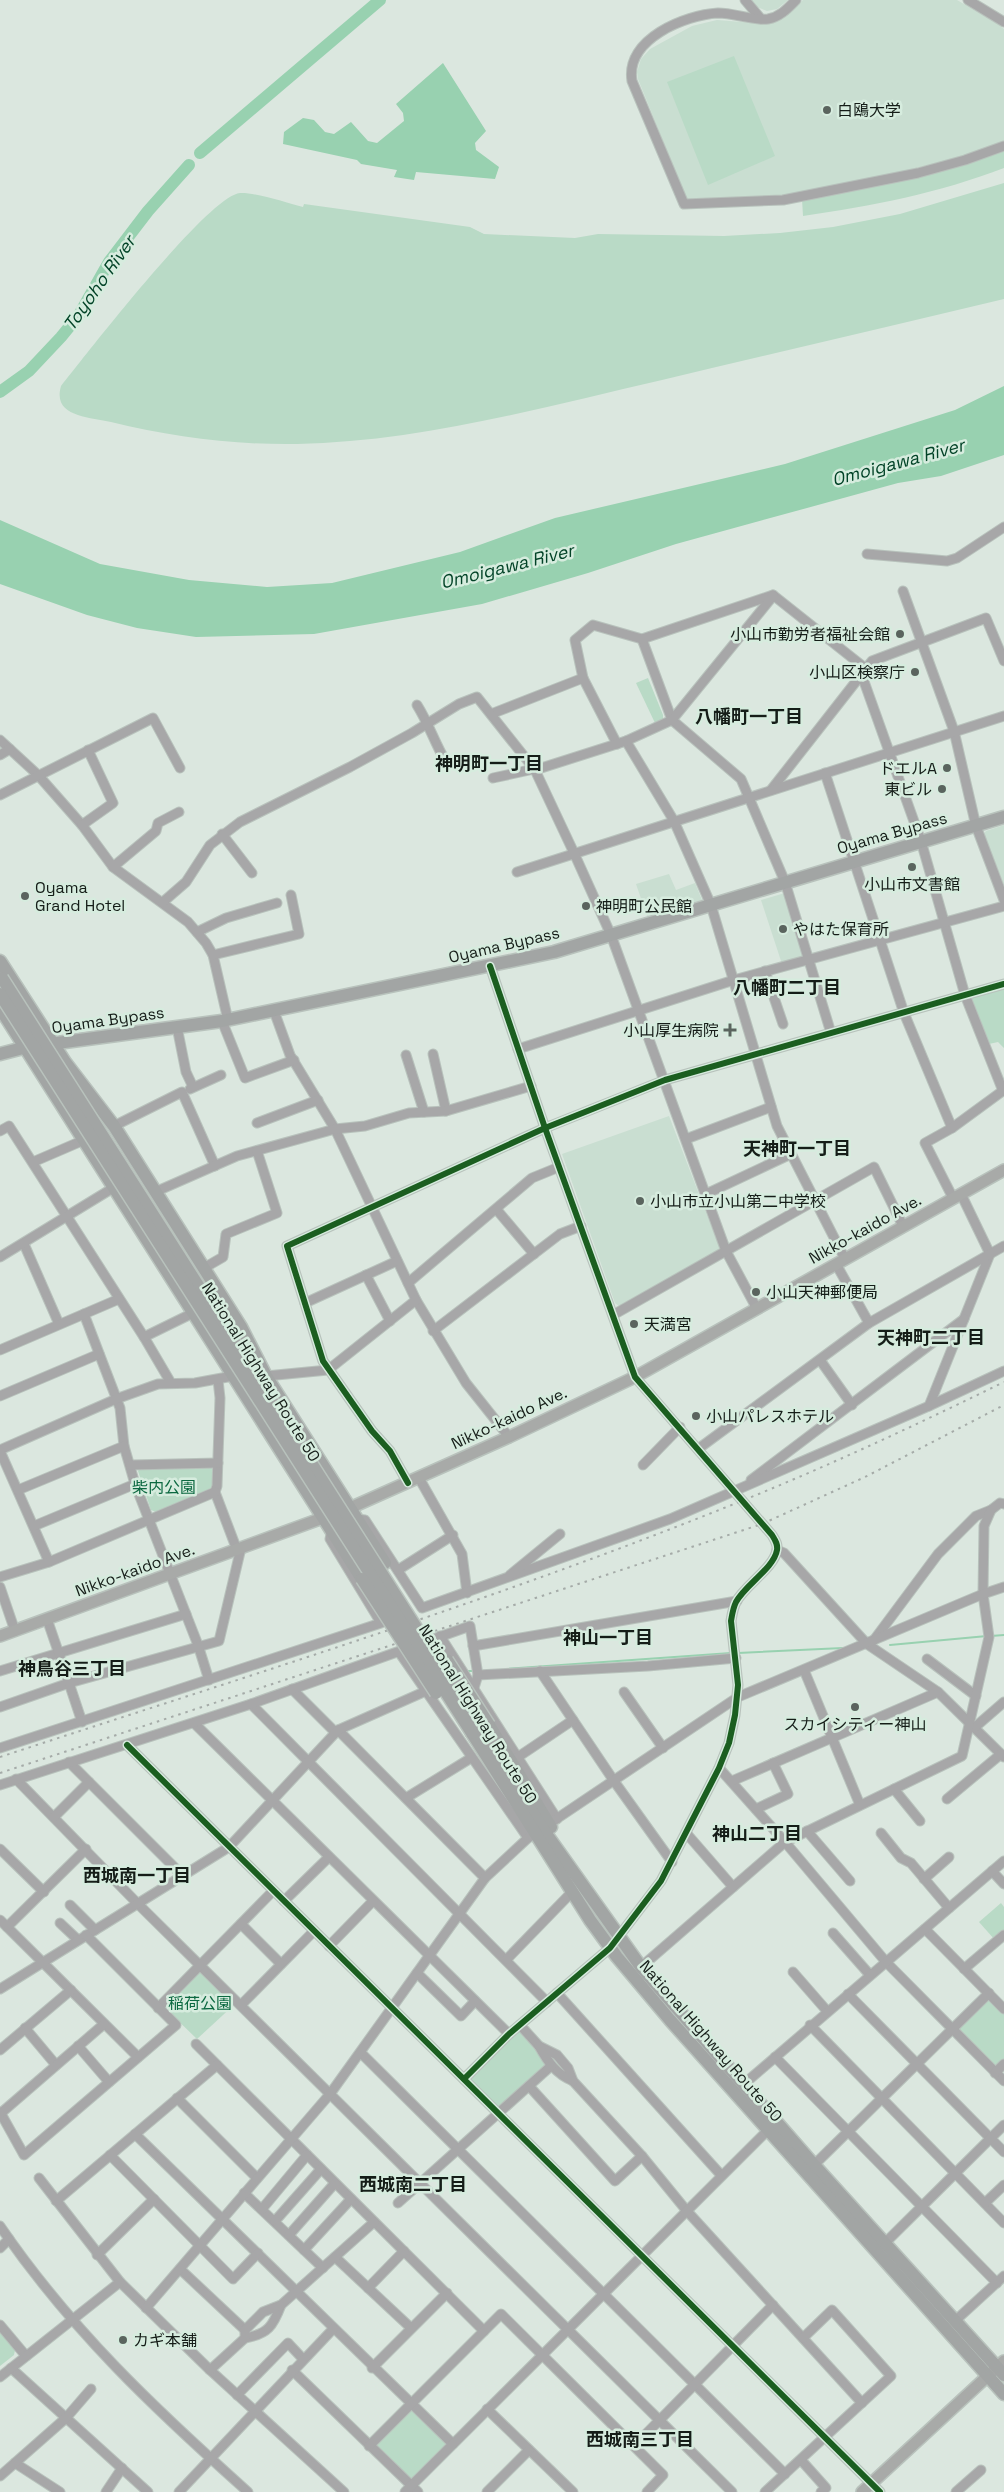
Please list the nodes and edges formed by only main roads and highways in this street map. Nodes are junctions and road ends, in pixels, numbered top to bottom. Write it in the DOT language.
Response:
graph roads {
  1 [pos="1004,817"];
  2 [pos="0,960"];
  3 [pos="1,977"];
  4 [pos="0,994"];
  5 [pos="0,1008"];
  6 [pos="54,1045"];
  7 [pos="26,1048"];
  8 [pos="0,1054"];
  9 [pos="1004,1170"];
  10 [pos="353,1514"];
  11 [pos="323,1517"];
  12 [pos="0,1636"];
  13 [pos="477,1731"];
  14 [pos="542,1829"];
  15 [pos="576,1888"];
  16 [pos="772,2126"];
  17 [pos="1002,2368"];
  18 [pos="988,2377"];
  19 [pos="1004,2394"];
  20 [pos="862,2492"];
  1 -- 6 [label="highway, Oyama Bypass"];
  2 -- 6 [label="highway"];
  3 -- 13 [label="highway, National Highway Route 50, bridge"];
  4 -- 13 [label="highway, National Highway Route 50, bridge"];
  5 -- 7 [label="highway"];
  6 -- 7 [label="highway, Oyama Bypass"];
  6 -- 10 [label="highway"];
  7 -- 8 [label="highway, Oyama Bypass"];
  7 -- 11 [label="highway"];
  9 -- 10 [label="main road, Nikko-kaido Ave."];
  10 -- 11 [label="main road, Nikko-kaido Ave."];
  10 -- 13 [label="highway, bridge"];
  11 -- 12 [label="main road, Nikko-kaido Ave."];
  11 -- 13 [label="highway, bridge"];
  13 -- 14 [label="highway, National Highway Route 50"];
  13 -- 14 [label="highway, National Highway Route 50"];
  14 -- 15 [label="highway, National Highway Route 50"];
  14 -- 15 [label="highway"];
  15 -- 16 [label="highway, National Highway Route 50"];
  15 -- 16 [label="highway, National Highway Route 50"];
  16 -- 17 [label="highway, National Highway Route 50"];
  16 -- 18 [label="highway, National Highway Route 50"];
  17 -- 18 [label="main road"];
  18 -- 19 [label="highway, National Highway Route 50"];
  18 -- 20 [label="main road"];
}
